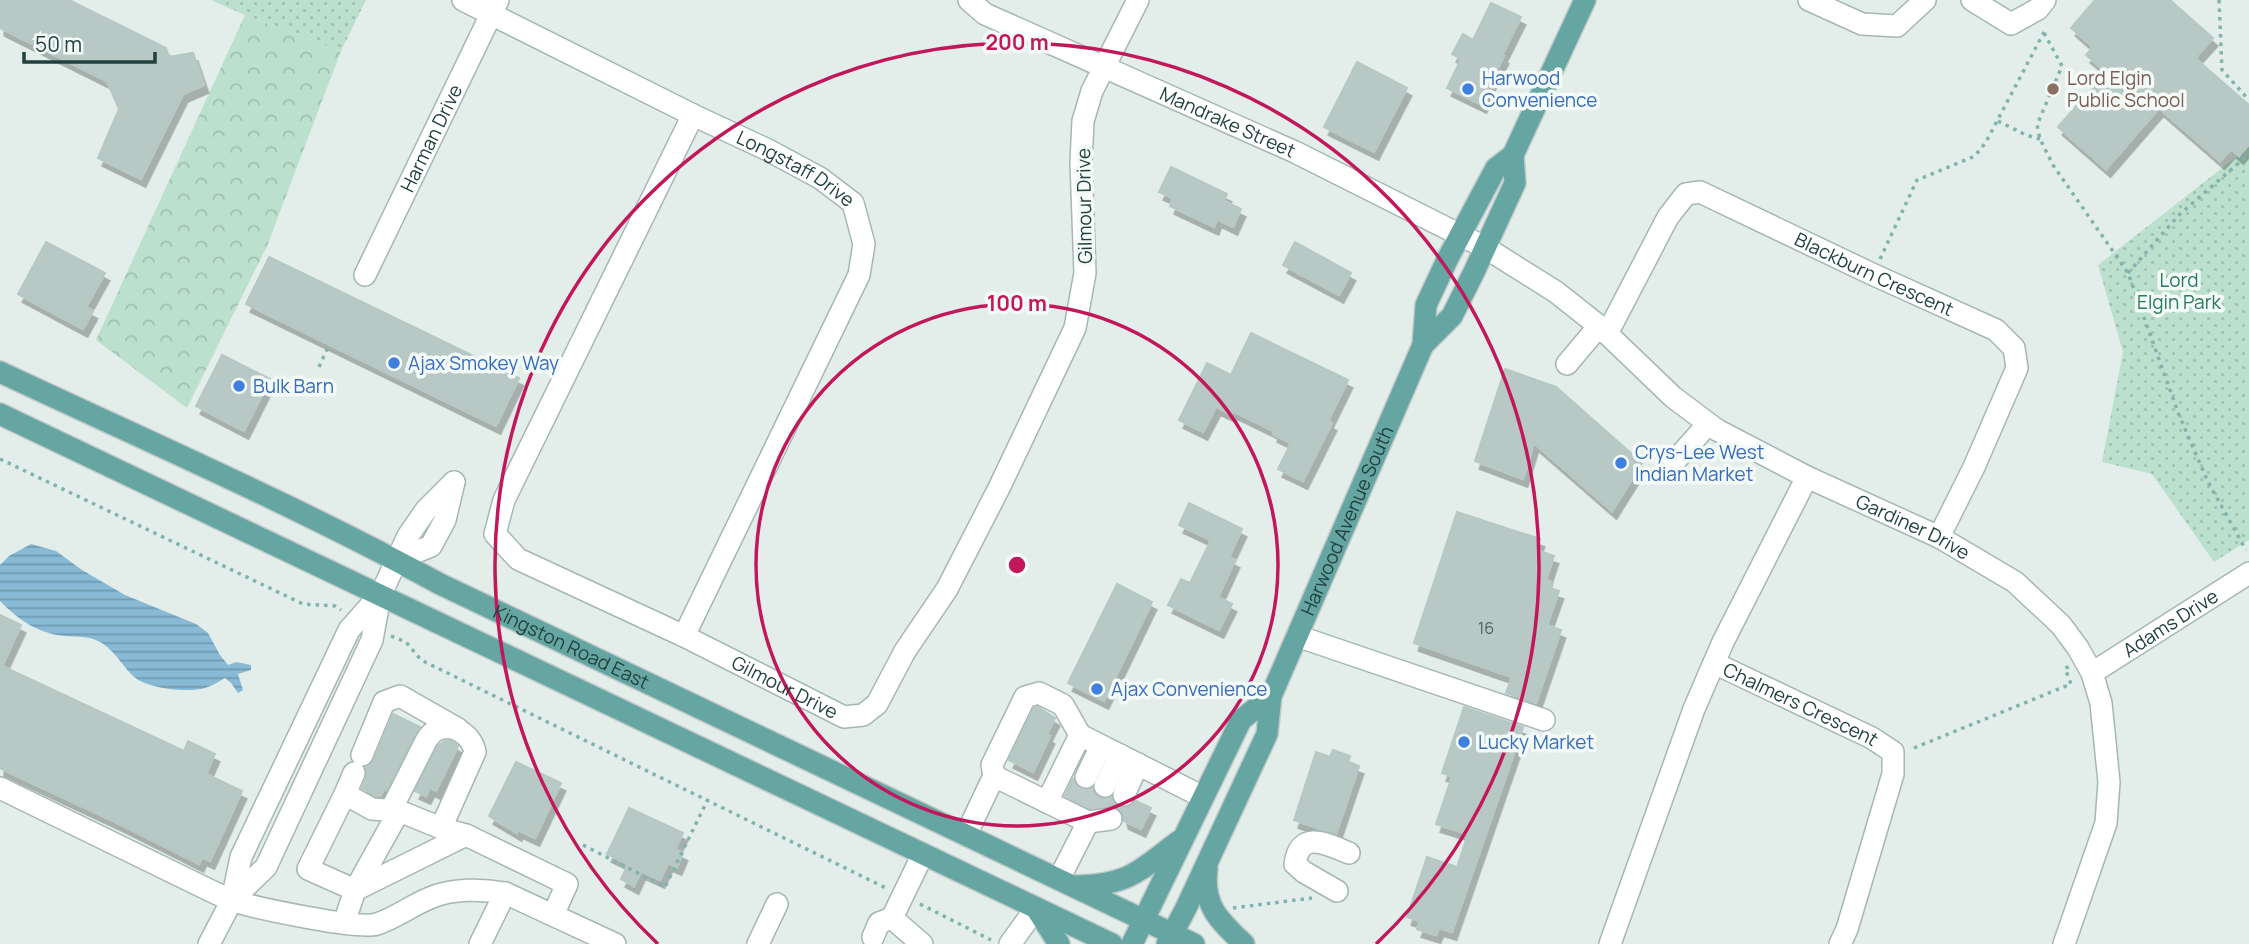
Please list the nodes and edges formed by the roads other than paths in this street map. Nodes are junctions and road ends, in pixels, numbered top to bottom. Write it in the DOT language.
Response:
graph roads {
  1 [pos="463,0"];
  2 [pos="969,0"];
  3 [pos="1138,0"];
  4 [pos="1585,0"];
  5 [pos="1809,0"];
  6 [pos="1925,0"];
  7 [pos="1972,0"];
  8 [pos="2041,5"];
  9 [pos="494,7"];
  10 [pos="1105,67"];
  11 [pos="693,115"];
  12 [pos="1513,155"];
  13 [pos="1461,235"];
  14 [pos="1486,248"];
  15 [pos="365,275"];
  16 [pos="1603,330"];
  17 [pos="1423,345"];
  18 [pos="1566,364"];
  19 [pos="0,372"];
  20 [pos="0,414"];
  21 [pos="1708,424"];
  22 [pos="1674,462"];
  23 [pos="1807,477"];
  24 [pos="1939,537"];
  25 [pos="396,560"];
  26 [pos="2249,573"];
  27 [pos="380,596"];
  28 [pos="684,636"];
  29 [pos="1297,636"];
  30 [pos="1714,663"];
  31 [pos="2083,669"];
  32 [pos="1271,696"];
  33 [pos="1544,720"];
  34 [pos="463,732"];
  35 [pos="1080,735"];
  36 [pos="1120,755"];
  37 [pos="995,776"];
  38 [pos="0,788"];
  39 [pos="345,794"];
  40 [pos="1203,797"];
  41 [pos="1047,802"];
  42 [pos="395,811"];
  43 [pos="441,828"];
  44 [pos="467,835"];
  45 [pos="966,835"];
  46 [pos="1183,838"];
  47 [pos="923,853"];
  48 [pos="1349,853"];
  49 [pos="1208,862"];
  50 [pos="1066,883"];
  51 [pos="355,890"];
  52 [pos="1337,891"];
  53 [pos="505,894"];
  54 [pos="232,900"];
  55 [pos="777,904"];
  56 [pos="1036,908"];
  57 [pos="552,915"];
  58 [pos="892,918"];
  59 [pos="1143,919"];
  60 [pos="344,923"];
  61 [pos="375,935"];
  62 [pos="873,937"];
  63 [pos="1170,939"];
  64 [pos="209,944"];
  65 [pos="480,944"];
  66 [pos="615,944"];
  67 [pos="758,944"];
  68 [pos="922,944"];
  69 [pos="1010,944"];
  70 [pos="1059,944"];
  71 [pos="1112,944"];
  72 [pos="1132,944"];
  73 [pos="1194,944"];
  74 [pos="1244,944"];
  75 [pos="1610,944"];
  76 [pos="1840,944"];
  77 [pos="2064,944"];
  1 -- 9 [label="street, Longstaff Drive"];
  2 -- 10 [label="street, Mandrake Street"];
  3 -- 10 [label="street, Gilmour Drive"];
  4 -- 12 [label="main road, Harwood Avenue South"];
  5 -- 6 [label="street"];
  7 -- 8 [label="street"];
  9 -- 11 [label="street, Longstaff Drive"];
  9 -- 15 [label="street, Harman Drive"];
  10 -- 13 [label="street, Mandrake Street"];
  10 -- 28 [label="street, Gilmour Drive"];
  11 -- 28 [label="street, Longstaff Drive"];
  11 -- 28 [label="street, Gilmour Drive"];
  12 -- 13 [label="main road, Harwood Avenue South"];
  12 -- 14 [label="main road, Harwood Avenue South"];
  13 -- 14 [label="street, Mandrake Street"];
  13 -- 17 [label="main road, Harwood Avenue South"];
  14 -- 16 [label="street, Gardiner Drive"];
  14 -- 17 [label="main road, Harwood Avenue South"];
  16 -- 18 [label="street, Blackburn Crescent"];
  16 -- 21 [label="street, Gardiner Drive"];
  16 -- 24 [label="street, Blackburn Crescent"];
  17 -- 29 [label="main road, Harwood Avenue South"];
  19 -- 25 [label="main road, Kingston Road East"];
  20 -- 27 [label="main road, Kingston Road East"];
  21 -- 22 [label="street"];
  21 -- 23 [label="street, Gardiner Drive"];
  23 -- 24 [label="street, Gardiner Drive"];
  23 -- 30 [label="street, Chalmers Crescent"];
  24 -- 31 [label="street, Gardiner Drive"];
  25 -- 27 [label="street"];
  25 -- 45 [label="main road, Kingston Road East"];
  26 -- 31 [label="street, Adams Drive"];
  27 -- 47 [label="main road, Kingston Road East"];
  27 -- 54 [label="street"];
  29 -- 32 [label="main road, Harwood Avenue South"];
  29 -- 33 [label="street"];
  30 -- 75 [label="street, Chalmers Crescent"];
  30 -- 76 [label="street, Chalmers Crescent"];
  31 -- 77 [label="street, Gardiner Drive"];
  32 -- 40 [label="main road, Harwood Avenue South"];
  32 -- 49 [label="main road, Harwood Avenue South"];
  34 -- 39 [label="street"];
  34 -- 42 [label="street"];
  34 -- 43 [label="street"];
  35 -- 36 [label="street"];
  35 -- 37 [label="street"];
  35 -- 41 [label="street"];
  36 -- 36 [label="street"];
  36 -- 40 [label="street"];
  37 -- 41 [label="street"];
  37 -- 45 [label="street"];
  38 -- 54 [label="street"];
  39 -- 42 [label="street"];
  39 -- 51 [label="street"];
  40 -- 46 [label="main road, Harwood Avenue South"];
  41 -- 50 [label="street"];
  42 -- 43 [label="street"];
  42 -- 51 [label="street"];
  43 -- 44 [label="street"];
  44 -- 51 [label="street"];
  44 -- 57 [label="street"];
  45 -- 50 [label="main road, Kingston Road East"];
  46 -- 50 [label="main road"];
  46 -- 59 [label="main road, Harwood Avenue South"];
  47 -- 56 [label="main road, Kingston Road East"];
  47 -- 58 [label="street"];
  48 -- 52 [label="street"];
  49 -- 63 [label="main road, Harwood Avenue South"];
  49 -- 74 [label="main road"];
  50 -- 59 [label="main road, Kingston Road East"];
  51 -- 60 [label="street"];
  53 -- 57 [label="street"];
  53 -- 61 [label="street"];
  53 -- 65 [label="street"];
  54 -- 60 [label="street"];
  54 -- 64 [label="street"];
  55 -- 67 [label="street"];
  56 -- 69 [label="street"];
  56 -- 70 [label="main road"];
  56 -- 71 [label="main road, Kingston Road East"];
  57 -- 66 [label="street"];
  58 -- 62 [label="street"];
  58 -- 68 [label="street"];
  59 -- 63 [label="main road, Kingston Road East"];
  59 -- 72 [label="main road, Harwood Avenue South"];
  60 -- 61 [label="street"];
  63 -- 73 [label="main road, Kingston Road East"];
}
